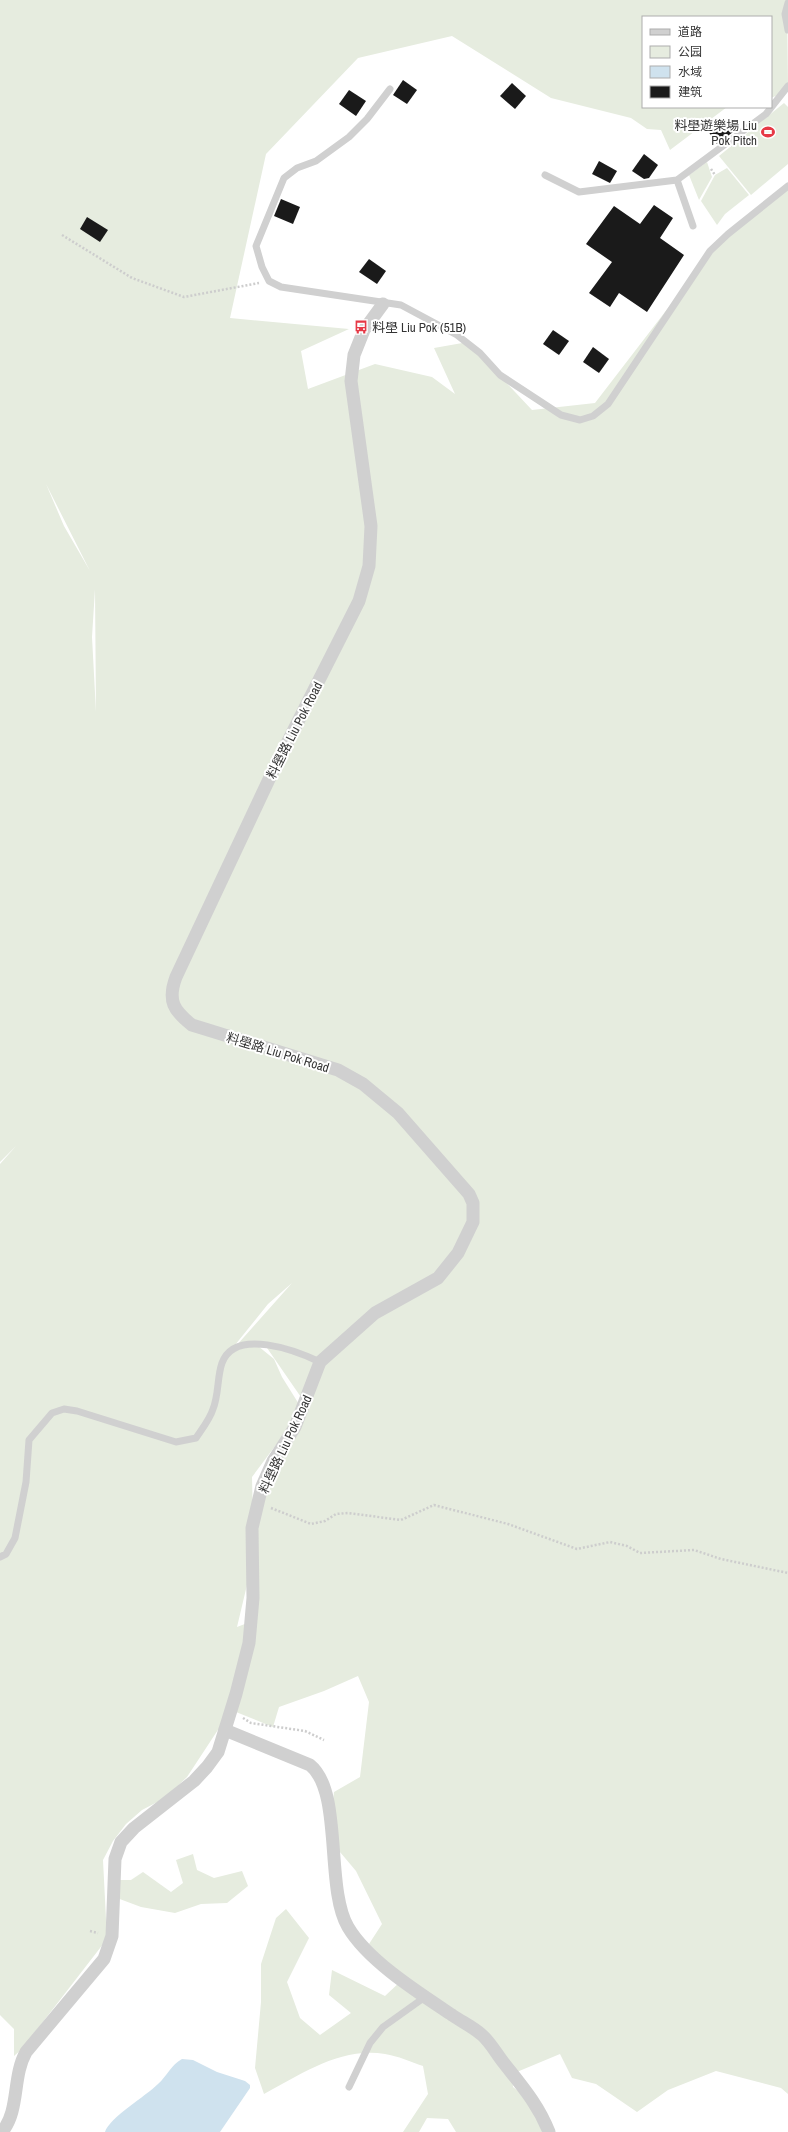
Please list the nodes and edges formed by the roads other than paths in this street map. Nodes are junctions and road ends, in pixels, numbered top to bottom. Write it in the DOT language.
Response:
graph roads {
  1 [pos="788,3"];
  2 [pos="788,30"];
  3 [pos="788,86"];
  4 [pos="390,89"];
  5 [pos="772,106"];
  6 [pos="771,108"];
  7 [pos="545,175"];
  8 [pos="678,180"];
  9 [pos="788,186"];
  10 [pos="693,226"];
  11 [pos="383,304"];
  12 [pos="320,1362"];
  13 [pos="0,1557"];
  14 [pos="225,1730"];
  15 [pos="425,1997"];
  16 [pos="349,2087"];
  17 [pos="2,2132"];
  18 [pos="549,2132"];
  1 -- 2 [label="lane"];
  3 -- 5 [label="lane"];
  4 -- 11 [label="lane"];
  6 -- 8 [label="lane"];
  7 -- 8 [label="lane"];
  8 -- 10 [label="lane"];
  9 -- 11 [label="lane"];
  11 -- 12 [label="street, 料壆路 Liu Pok Road"];
  12 -- 13 [label="lane"];
  12 -- 14 [label="street, 料壆路 Liu Pok Road"];
  14 -- 15 [label="street"];
  14 -- 17 [label="street, 料壆路 Liu Pok Road"];
  15 -- 16 [label="lane"];
  15 -- 18 [label="street"];
}
